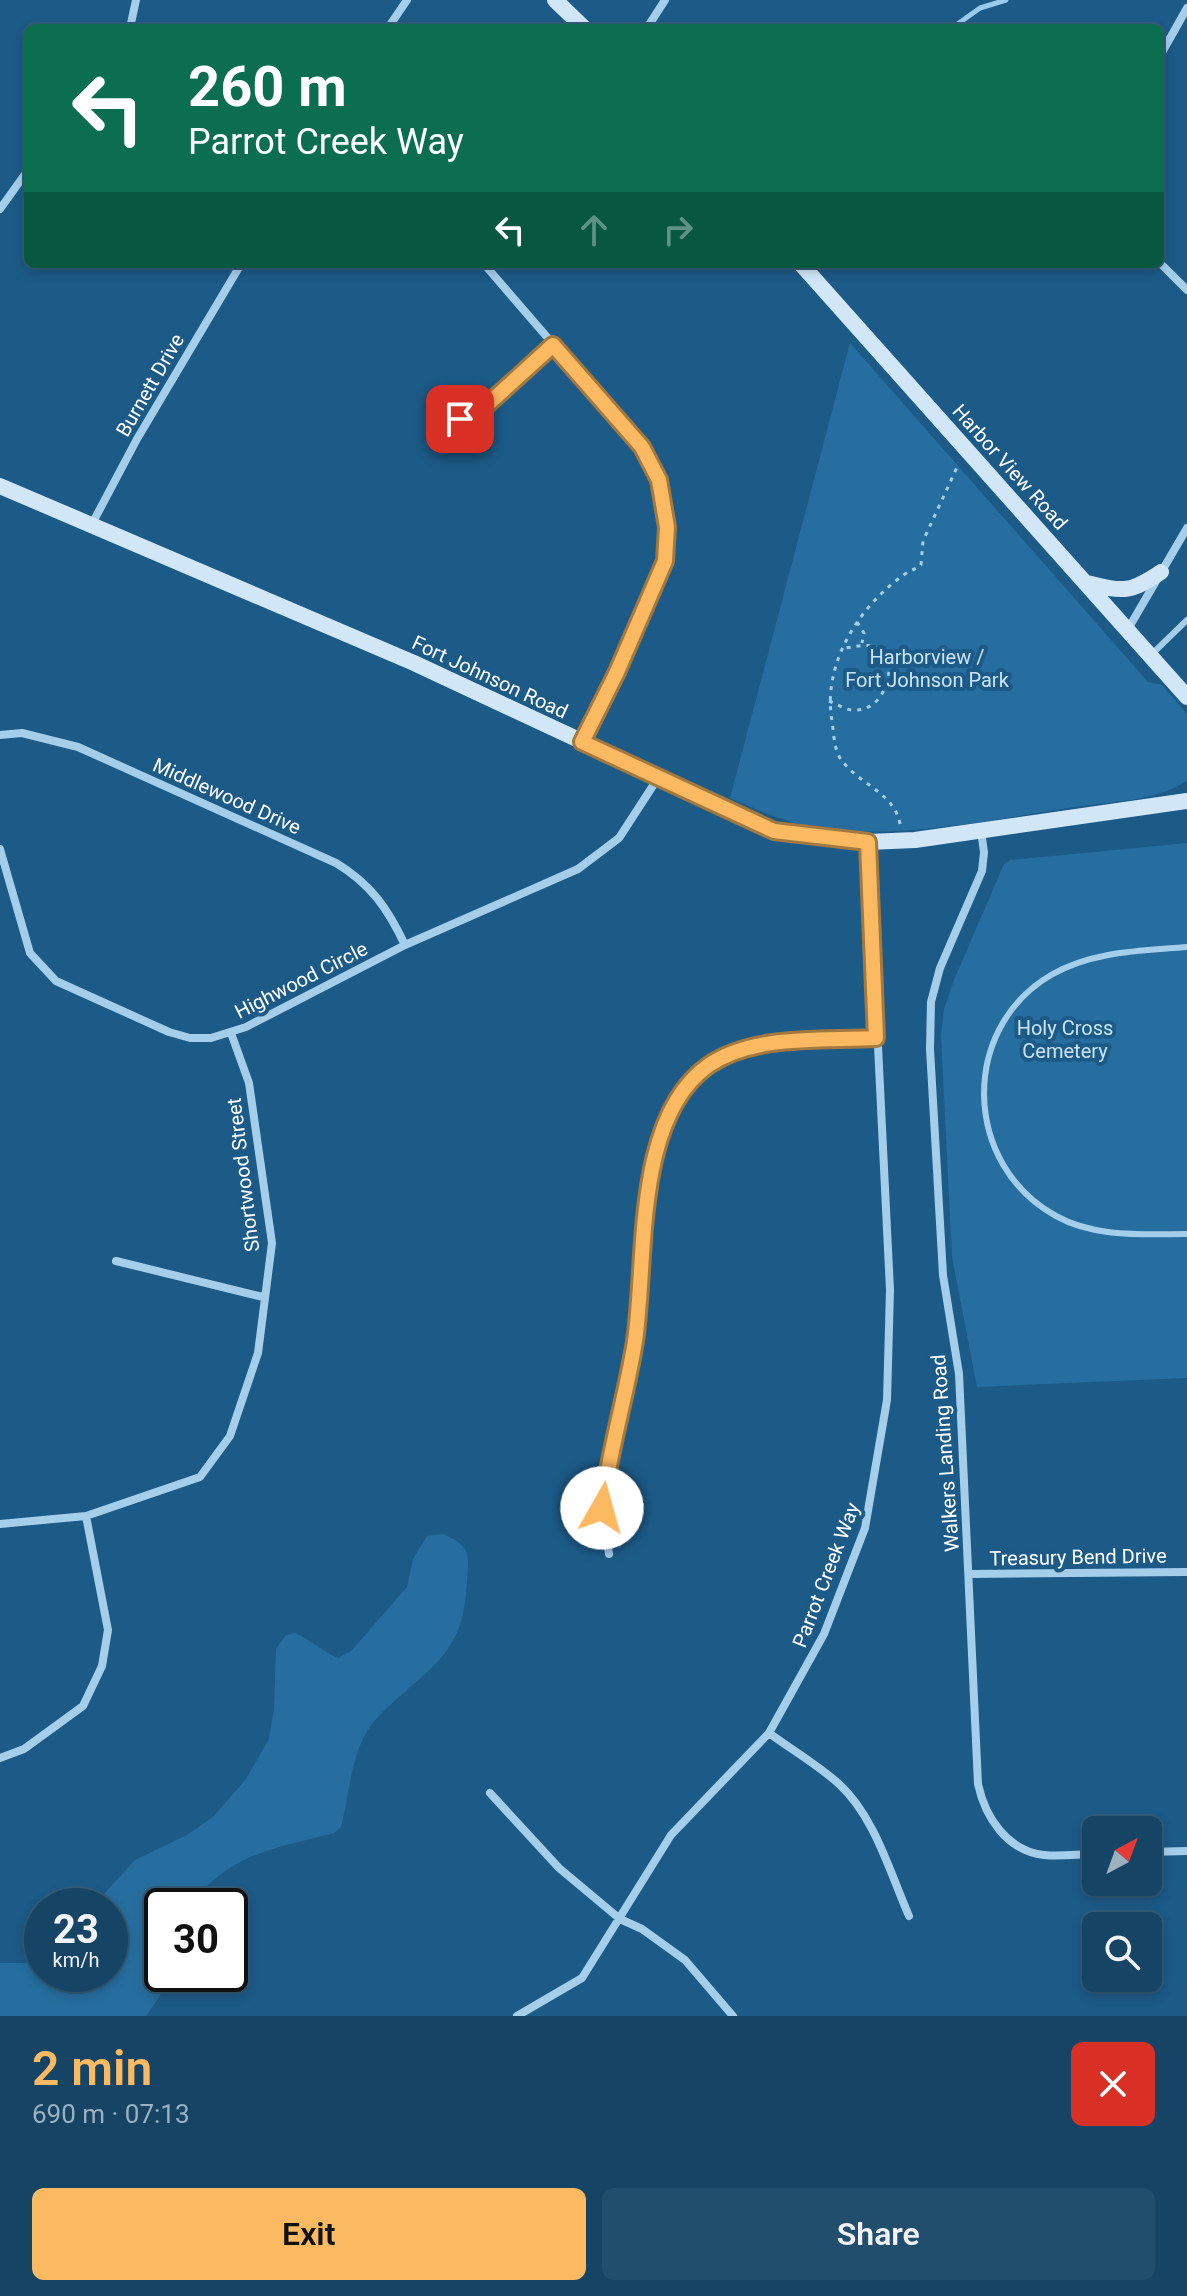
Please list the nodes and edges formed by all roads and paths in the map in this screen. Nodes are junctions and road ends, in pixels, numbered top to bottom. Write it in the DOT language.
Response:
graph roads {
  1 [pos="136,0"];
  2 [pos="407,0"];
  3 [pos="555,0"];
  4 [pos="665,0"];
  5 [pos="1187,8"];
  6 [pos="131,24"];
  7 [pos="391,24"];
  8 [pos="580,24"];
  9 [pos="650,24"];
  10 [pos="1164,49"];
  11 [pos="24,176"];
  12 [pos="0,209"];
  13 [pos="1164,267"];
  14 [pos="239,268"];
  15 [pos="487,268"];
  16 [pos="805,268"];
  17 [pos="1187,290"];
  18 [pos="553,345"];
  19 [pos="443,424"];
  20 [pos="969,451"];
  21 [pos="0,486"];
  22 [pos="92,524"];
  23 [pos="1187,528"];
  24 [pos="1161,572"];
  25 [pos="1087,583"];
  26 [pos="1187,620"];
  27 [pos="857,622"];
  28 [pos="1128,629"];
  29 [pos="862,643"];
  30 [pos="844,648"];
  31 [pos="1151,655"];
  32 [pos="1187,697"];
  33 [pos="829,701"];
  34 [pos="0,735"];
  35 [pos="582,742"];
  36 [pos="659,777"];
  37 [pos="1187,793"];
  38 [pos="1187,801"];
  39 [pos="1165,803"];
  40 [pos="981,831"];
  41 [pos="902,840"];
  42 [pos="868,842"];
  43 [pos="0,849"];
  44 [pos="405,945"];
  45 [pos="1187,947"];
  46 [pos="231,1033"];
  47 [pos="876,1038"];
  48 [pos="1187,1234"];
  49 [pos="116,1261"];
  50 [pos="263,1297"];
  51 [pos="86,1516"];
  52 [pos="0,1524"];
  53 [pos="609,1554"];
  54 [pos="1187,1572"];
  55 [pos="970,1574"];
  56 [pos="769,1733"];
  57 [pos="0,1758"];
  58 [pos="490,1793"];
  59 [pos="1187,1851"];
  60 [pos="1162,1852"];
  61 [pos="1082,1855"];
  62 [pos="909,1916"];
  63 [pos="620,1919"];
  64 [pos="517,2016"];
  65 [pos="733,2016"];
  1 -- 6 [label="street"];
  2 -- 7 [label="street"];
  3 -- 8 [label="main road"];
  4 -- 9 [label="street"];
  5 -- 10 [label="street"];
  11 -- 12 [label="street"];
  13 -- 17 [label="street"];
  14 -- 22 [label="street, Burnett Drive"];
  15 -- 18 [label="street"];
  16 -- 20 [label="main road, Harbor View Road"];
  18 -- 19 [label="street"];
  18 -- 35 [label="street"];
  20 -- 25 [label="main road, Harbor View Road"];
  20 -- 27 [label="path"];
  21 -- 22 [label="main road, Fort Johnson Road"];
  22 -- 35 [label="main road, Fort Johnson Road"];
  23 -- 24 [label="street"];
  24 -- 25 [label="main road"];
  24 -- 28 [label="street"];
  25 -- 28 [label="main road, Harbor View Road"];
  26 -- 31 [label="lane"];
  27 -- 29 [label="path"];
  27 -- 30 [label="path"];
  28 -- 31 [label="main road, Harbor View Road"];
  29 -- 30 [label="path"];
  29 -- 33 [label="path"];
  30 -- 33 [label="path"];
  31 -- 32 [label="main road, Harbor View Road"];
  33 -- 41 [label="path"];
  34 -- 44 [label="street, Middlewood Drive"];
  35 -- 36 [label="main road, Fort Johnson Road"];
  36 -- 42 [label="main road, Fort Johnson Road"];
  36 -- 44 [label="street, Highwood Circle"];
  37 -- 39 [label="main road, Fort Johnson Road"];
  38 -- 39 [label="main road, Fort Johnson Road"];
  39 -- 40 [label="main road, Fort Johnson Road"];
  40 -- 41 [label="main road, Fort Johnson Road"];
  40 -- 55 [label="street, Walkers Landing Road"];
  41 -- 42 [label="main road, Fort Johnson Road"];
  42 -- 47 [label="street, Parrot Creek Way"];
  43 -- 46 [label="street, Highwood Circle"];
  44 -- 46 [label="street, Highwood Circle"];
  45 -- 48 [label="lane"];
  46 -- 50 [label="street, Shortwood Street"];
  47 -- 53 [label="street"];
  47 -- 56 [label="street, Parrot Creek Way"];
  49 -- 50 [label="street"];
  50 -- 51 [label="street, Shortwood Street"];
  51 -- 52 [label="street, Shortwood Street"];
  51 -- 57 [label="street"];
  54 -- 55 [label="street, Treasury Bend Drive"];
  55 -- 61 [label="street, Walkers Landing Road"];
  56 -- 62 [label="street"];
  56 -- 63 [label="street, Parrot Creek Way"];
  58 -- 63 [label="street"];
  59 -- 60 [label="street"];
  63 -- 64 [label="street, Parrot Creek Way"];
  63 -- 65 [label="street"];
}
